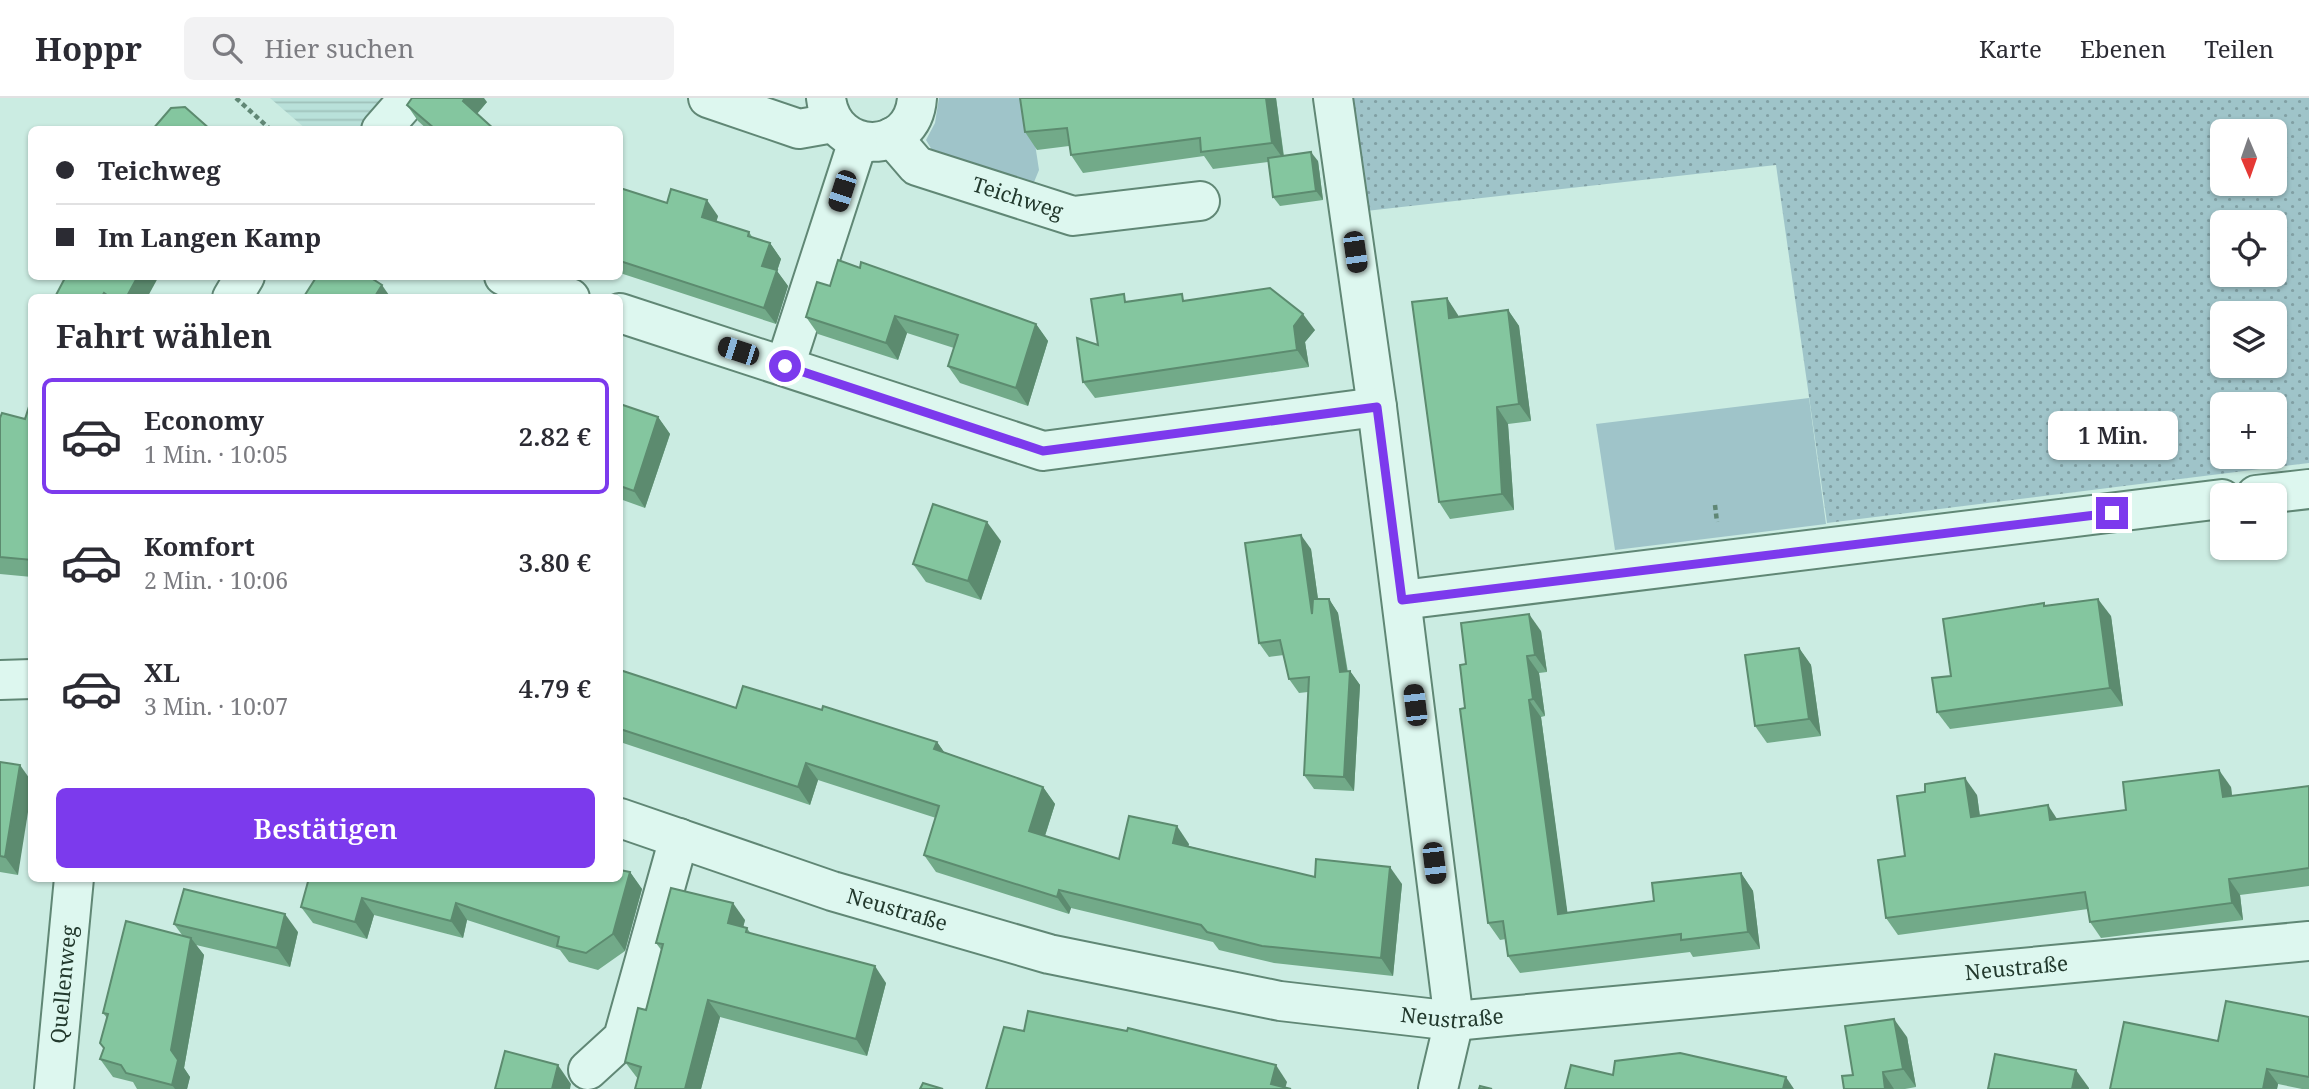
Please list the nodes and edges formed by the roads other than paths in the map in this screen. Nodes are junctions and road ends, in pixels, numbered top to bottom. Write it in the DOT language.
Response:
graph roads {
  1 [pos="409,98"];
  2 [pos="708,98"];
  3 [pos="917,98"];
  4 [pos="1333,98"];
  5 [pos="852,125"];
  6 [pos="384,126"];
  7 [pos="1199,201"];
  8 [pos="516,280"];
  9 [pos="558,294"];
  10 [pos="623,314"];
  11 [pos="785,366"];
  12 [pos="1377,407"];
  13 [pos="2309,489"];
  14 [pos="2287,491"];
  15 [pos="2210,500"];
  16 [pos="1402,600"];
  17 [pos="28,679"];
  18 [pos="0,680"];
  19 [pos="623,819"];
  20 [pos="679,838"];
  21 [pos="74,882"];
  22 [pos="2309,941"];
  23 [pos="1454,1021"];
  24 [pos="588,1070"];
  25 [pos="54,1089"];
  26 [pos="1438,1089"];
  1 -- 6 [label="street"];
  2 -- 5 [label="street"];
  3 -- 5 [label="street"];
  4 -- 12 [label="street"];
  5 -- 7 [label="street, Teichweg"];
  5 -- 11 [label="street"];
  8 -- 9 [label="street"];
  10 -- 11 [label="street"];
  11 -- 12 [label="street"];
  12 -- 16 [label="street"];
  13 -- 14 [label="street"];
  15 -- 16 [label="street"];
  16 -- 23 [label="street"];
  17 -- 18 [label="street"];
  19 -- 20 [label="street, Neustraße"];
  20 -- 23 [label="street, Neustraße"];
  20 -- 24 [label="street"];
  21 -- 25 [label="street, Quellenweg"];
  22 -- 23 [label="street, Neustraße"];
  23 -- 26 [label="street"];
}
